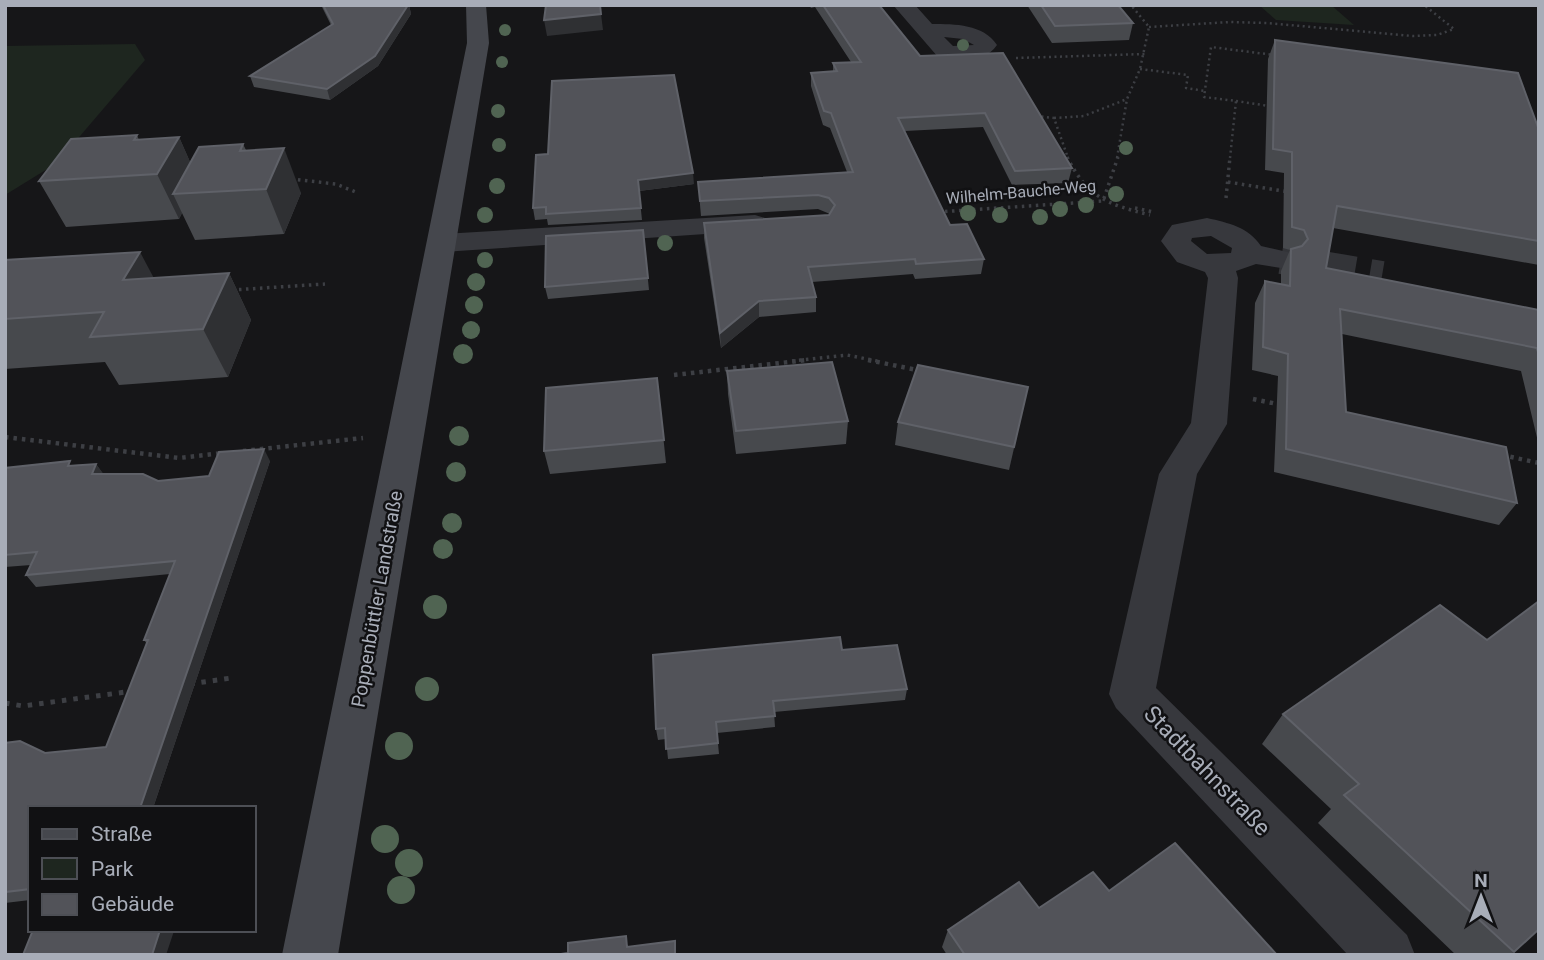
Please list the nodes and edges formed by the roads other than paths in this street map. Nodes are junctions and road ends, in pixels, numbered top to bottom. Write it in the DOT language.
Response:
graph roads {
  1 [pos="476,5"];
  2 [pos="903,5"];
  3 [pos="977,52"];
  4 [pos="778,223"];
  5 [pos="443,243"];
  6 [pos="1281,258"];
  7 [pos="1233,259"];
  8 [pos="310,955"];
  9 [pos="1387,955"];
  1 -- 5 [label="main road, Poppenbüttler Landstraße"];
  2 -- 3 [label="street"];
  4 -- 5 [label="street"];
  5 -- 8 [label="main road, Poppenbüttler Landstraße"];
  6 -- 7 [label="street"];
  7 -- 7 [label="street"];
  7 -- 9 [label="street, Stadtbahnstraße"];
}
